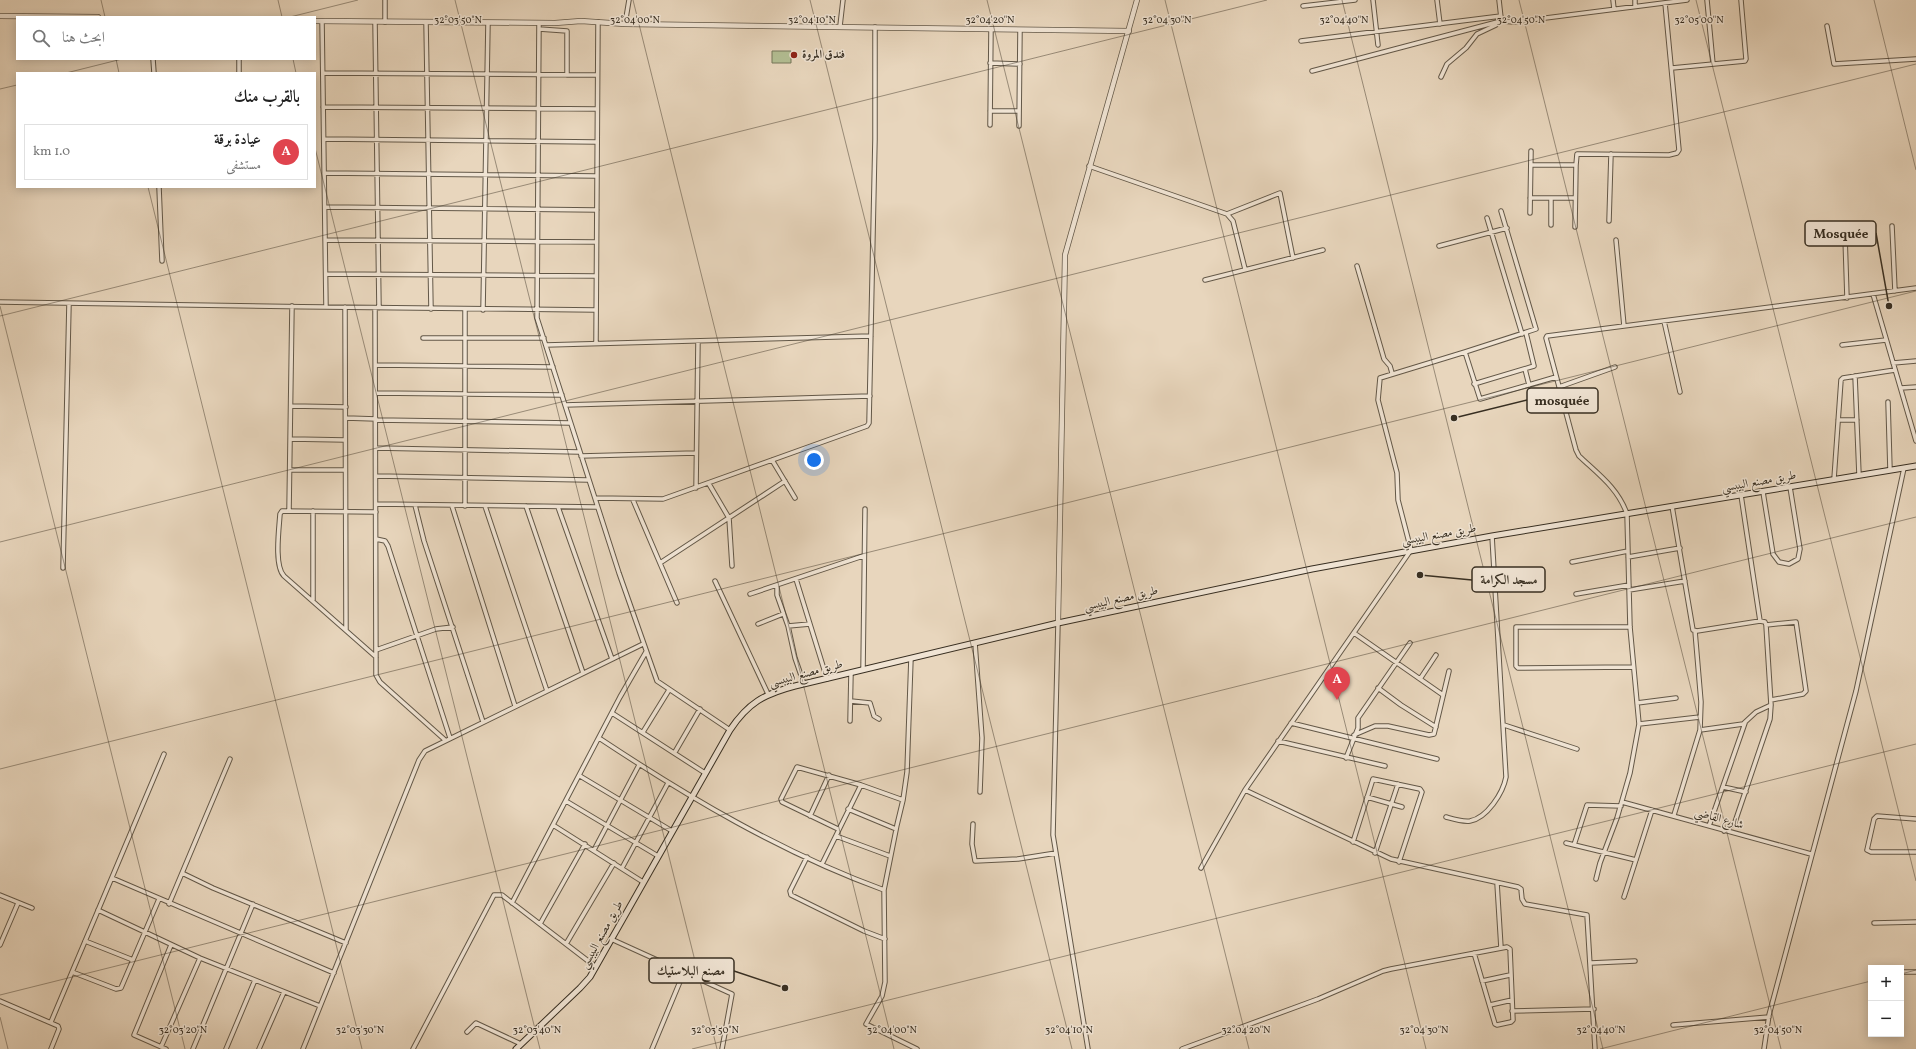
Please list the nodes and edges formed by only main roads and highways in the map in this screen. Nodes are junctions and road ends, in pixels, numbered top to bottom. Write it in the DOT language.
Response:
graph roads {
  1 [pos="1916,466"];
  2 [pos="516,1049"];
  1 -- 2 [label="main road, طريق مصنع البيبسي"];
}
